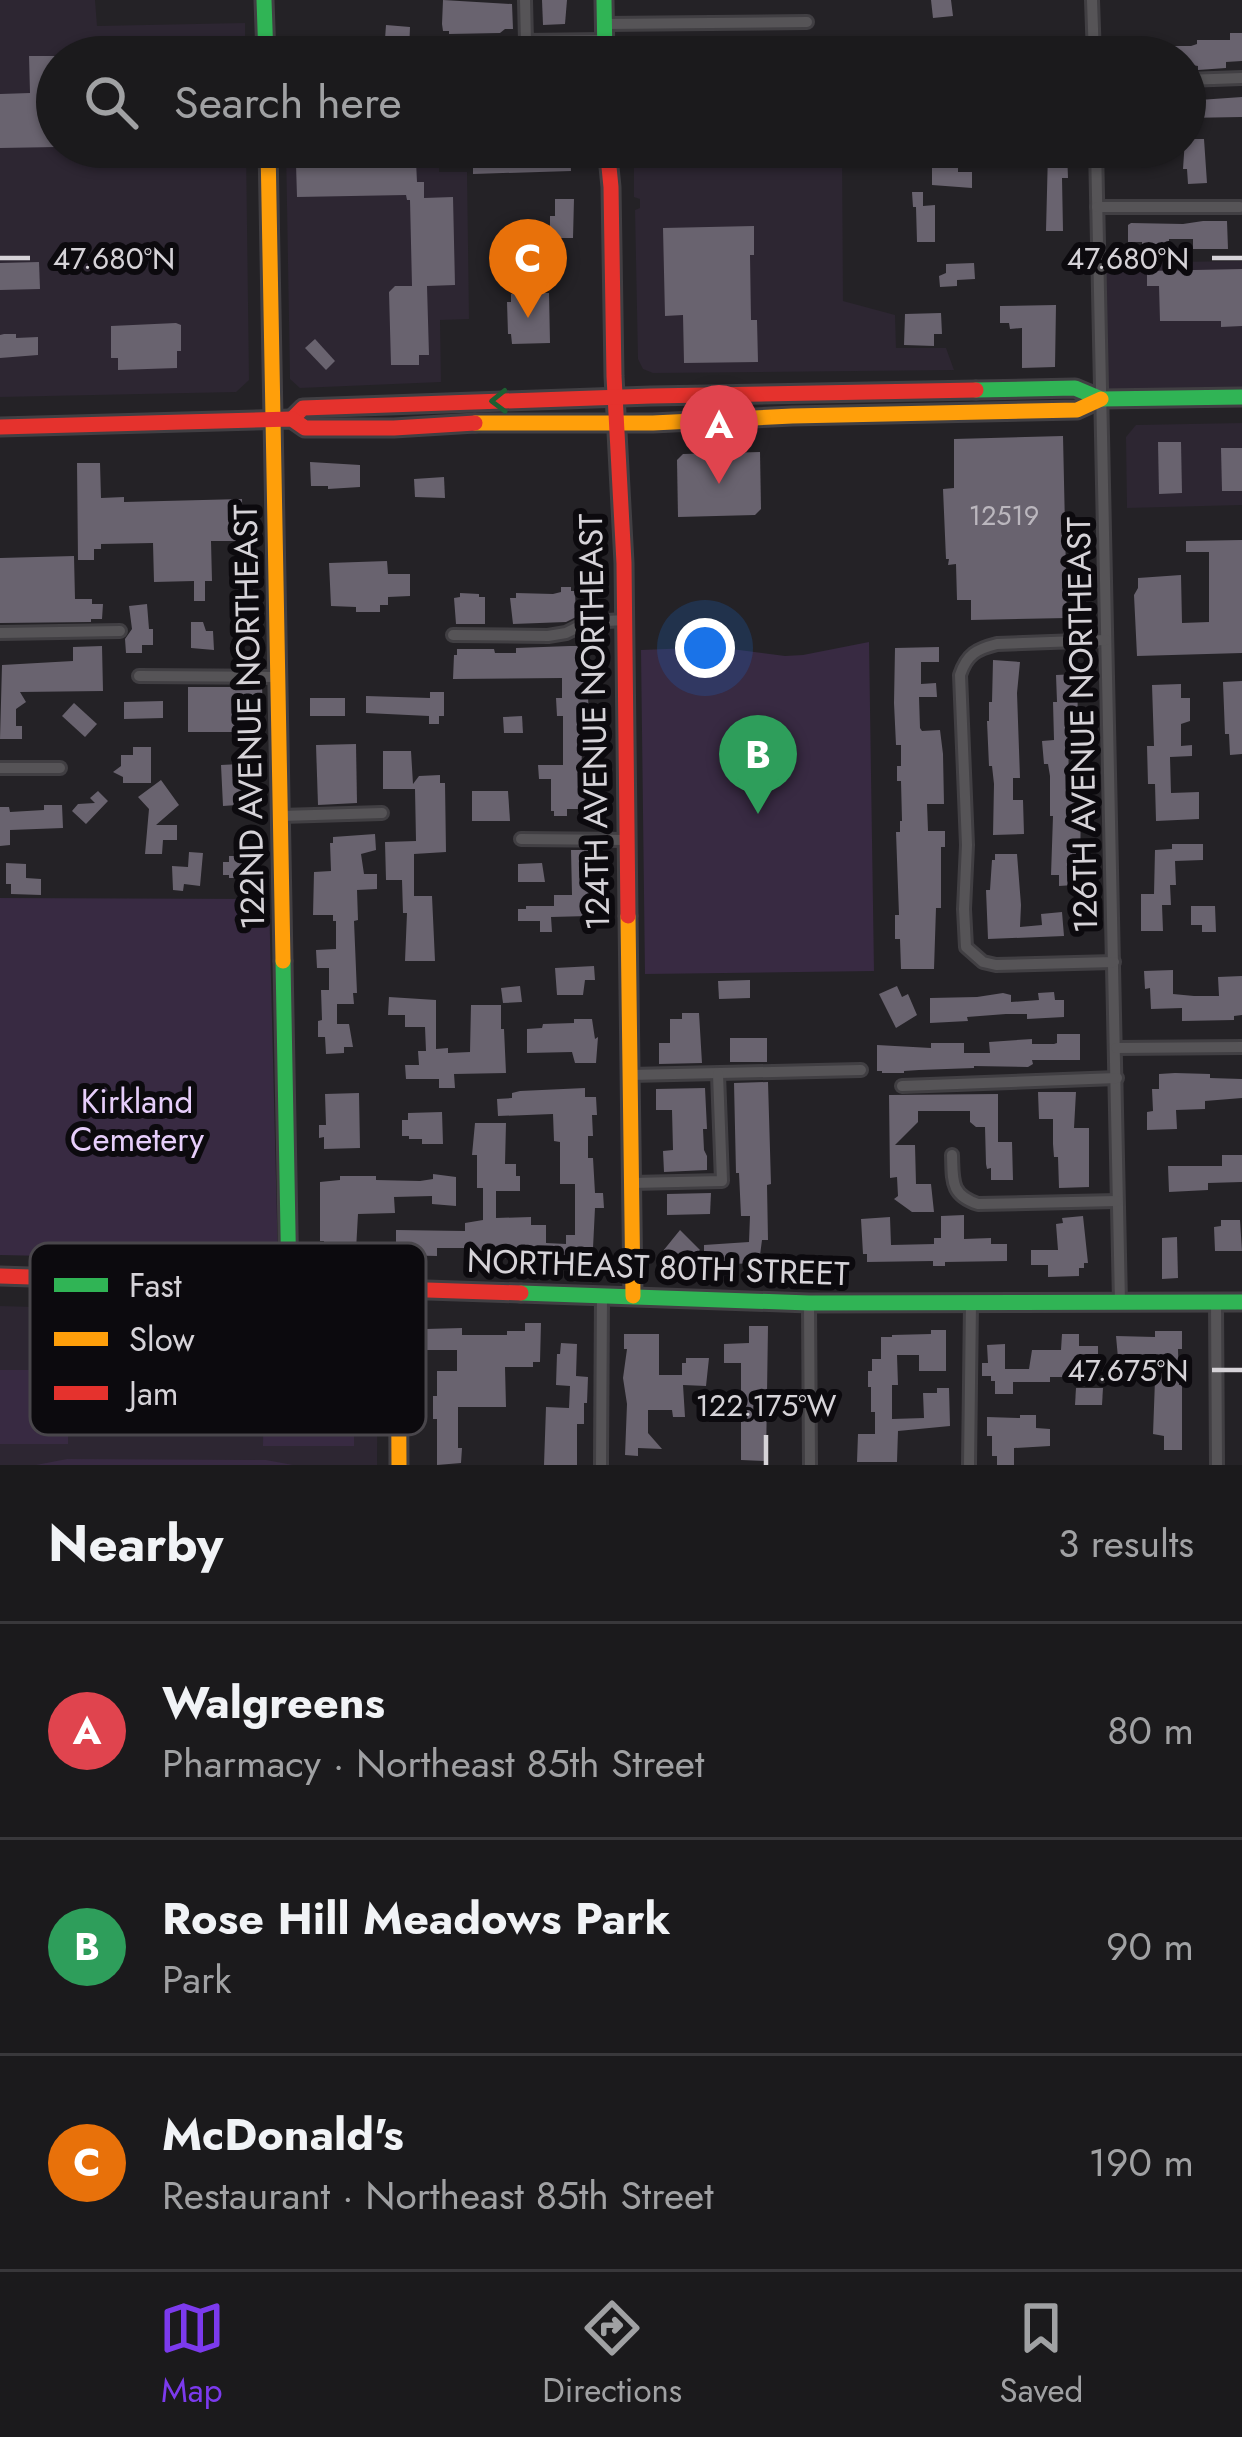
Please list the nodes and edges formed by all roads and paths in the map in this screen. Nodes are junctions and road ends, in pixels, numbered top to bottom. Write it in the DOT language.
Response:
graph roads {
  1 [pos="264,0"];
  2 [pos="525,0"];
  3 [pos="604,0"];
  4 [pos="1092,0"];
  5 [pos="807,22"];
  6 [pos="265,36"];
  7 [pos="526,36"];
  8 [pos="605,36"];
  9 [pos="650,36"];
  10 [pos="1093,36"];
  11 [pos="1242,78"];
  12 [pos="1206,79"];
  13 [pos="269,168"];
  14 [pos="609,168"];
  15 [pos="1096,168"];
  16 [pos="1240,207"];
  17 [pos="1097,208"];
  18 [pos="995,390"];
  19 [pos="876,392"];
  20 [pos="1242,397"];
  21 [pos="616,398"];
  22 [pos="1101,399"];
  23 [pos="930,414"];
  24 [pos="810,416"];
  25 [pos="283,420"];
  26 [pos="617,422"];
  27 [pos="0,427"];
  28 [pos="625,620"];
  29 [pos="120,631"];
  30 [pos="0,633"];
  31 [pos="453,635"];
  32 [pos="1106,640"];
  33 [pos="139,676"];
  34 [pos="277,677"];
  35 [pos="0,768"];
  36 [pos="60,768"];
  37 [pos="382,814"];
  38 [pos="281,816"];
  39 [pos="520,839"];
  40 [pos="628,840"];
  41 [pos="1114,962"];
  42 [pos="1242,1047"];
  43 [pos="1116,1048"];
  44 [pos="861,1070"];
  45 [pos="718,1074"];
  46 [pos="631,1075"];
  47 [pos="1117,1078"];
  48 [pos="902,1086"];
  49 [pos="952,1155"];
  50 [pos="632,1183"];
  51 [pos="1117,1201"];
  52 [pos="289,1243"];
  53 [pos="0,1276"];
  54 [pos="30,1277"];
  55 [pos="426,1290"];
  56 [pos="602,1295"];
  57 [pos="633,1296"];
  58 [pos="1216,1302"];
  59 [pos="1242,1302"];
  60 [pos="809,1303"];
  61 [pos="971,1303"];
  62 [pos="1120,1303"];
  63 [pos="399,1435"];
  64 [pos="399,1465"];
  65 [pos="601,1465"];
  66 [pos="810,1465"];
  67 [pos="969,1465"];
  68 [pos="1217,1465"];
  1 -- 6 [label="main road"];
  2 -- 7 [label="street"];
  3 -- 8 [label="main road"];
  4 -- 10 [label="street"];
  5 -- 9 [label="street"];
  11 -- 12 [label="street"];
  13 -- 25 [label="main road, 122ND AVENUE NORTHEAST"];
  14 -- 21 [label="main road, 124TH AVENUE NORTHEAST"];
  15 -- 17 [label="street, 126TH AVENUE NORTHEAST"];
  16 -- 17 [label="street"];
  17 -- 22 [label="street, 126TH AVENUE NORTHEAST"];
  18 -- 19 [label="main road"];
  18 -- 22 [label="main road"];
  18 -- 23 [label="main road"];
  19 -- 21 [label="main road"];
  19 -- 24 [label="main road"];
  20 -- 22 [label="main road"];
  21 -- 25 [label="main road, one-way"];
  21 -- 26 [label="main road, 124TH AVENUE NORTHEAST"];
  22 -- 23 [label="main road"];
  22 -- 32 [label="street, 126TH AVENUE NORTHEAST"];
  23 -- 24 [label="main road"];
  24 -- 26 [label="main road"];
  25 -- 26 [label="main road"];
  25 -- 27 [label="main road"];
  25 -- 34 [label="main road, 122ND AVENUE NORTHEAST"];
  26 -- 28 [label="main road, 124TH AVENUE NORTHEAST"];
  28 -- 31 [label="street"];
  28 -- 40 [label="main road, 124TH AVENUE NORTHEAST"];
  29 -- 30 [label="street"];
  32 -- 41 [label="street, 126TH AVENUE NORTHEAST"];
  32 -- 41 [label="street"];
  33 -- 34 [label="street"];
  34 -- 38 [label="main road, 122ND AVENUE NORTHEAST"];
  35 -- 36 [label="street"];
  37 -- 38 [label="street"];
  38 -- 52 [label="main road, 122ND AVENUE NORTHEAST"];
  39 -- 40 [label="street"];
  40 -- 46 [label="main road, 124TH AVENUE NORTHEAST"];
  41 -- 43 [label="street, 126TH AVENUE NORTHEAST"];
  42 -- 43 [label="street"];
  43 -- 47 [label="street, 126TH AVENUE NORTHEAST"];
  44 -- 45 [label="street"];
  45 -- 46 [label="street"];
  45 -- 50 [label="street"];
  46 -- 50 [label="main road, 124TH AVENUE NORTHEAST"];
  47 -- 48 [label="street"];
  47 -- 51 [label="street, 126TH AVENUE NORTHEAST"];
  49 -- 51 [label="street"];
  50 -- 57 [label="main road, 124TH AVENUE NORTHEAST"];
  51 -- 62 [label="street, 126TH AVENUE NORTHEAST"];
  53 -- 54 [label="main road, NORTHEAST 80TH STREET"];
  55 -- 56 [label="main road, NORTHEAST 80TH STREET"];
  56 -- 57 [label="main road, NORTHEAST 80TH STREET"];
  56 -- 65 [label="street"];
  57 -- 60 [label="main road, NORTHEAST 80TH STREET"];
  58 -- 59 [label="main road, NORTHEAST 80TH STREET"];
  58 -- 62 [label="main road, NORTHEAST 80TH STREET"];
  58 -- 68 [label="street"];
  60 -- 61 [label="main road, NORTHEAST 80TH STREET"];
  60 -- 66 [label="street"];
  61 -- 62 [label="main road, NORTHEAST 80TH STREET"];
  61 -- 67 [label="street"];
  63 -- 64 [label="main road"];
}
